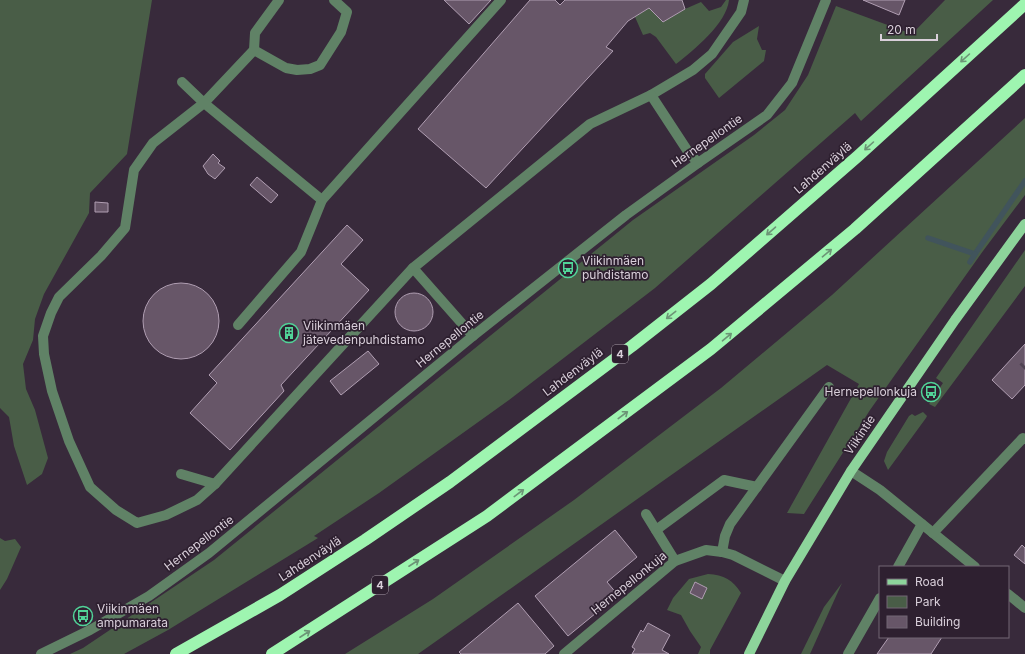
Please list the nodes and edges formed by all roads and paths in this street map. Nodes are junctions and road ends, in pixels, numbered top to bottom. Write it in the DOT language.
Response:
graph roads {
  1 [pos="279,0"];
  2 [pos="334,0"];
  3 [pos="501,0"];
  4 [pos="744,0"];
  5 [pos="826,0"];
  6 [pos="1025,4"];
  7 [pos="254,50"];
  8 [pos="1025,75"];
  9 [pos="182,82"];
  10 [pos="651,95"];
  11 [pos="204,103"];
  12 [pos="698,163"];
  13 [pos="322,200"];
  14 [pos="1025,224"];
  15 [pos="413,268"];
  16 [pos="238,325"];
  17 [pos="473,336"];
  18 [pos="829,387"];
  19 [pos="1023,438"];
  20 [pos="851,471"];
  21 [pos="181,474"];
  22 [pos="215,484"];
  23 [pos="757,487"];
  24 [pos="646,514"];
  25 [pos="922,524"];
  26 [pos="656,530"];
  27 [pos="933,533"];
  28 [pos="722,552"];
  29 [pos="675,561"];
  30 [pos="899,566"];
  31 [pos="974,566"];
  32 [pos="785,581"];
  33 [pos="1009,595"];
  34 [pos="879,600"];
  35 [pos="1025,608"];
  36 [pos="42,654"];
  37 [pos="176,654"];
  38 [pos="272,654"];
  39 [pos="564,654"];
  40 [pos="749,654"];
  41 [pos="848,654"];
  1 -- 7 [label="street"];
  2 -- 7 [label="street"];
  3 -- 13 [label="street"];
  4 -- 10 [label="street"];
  5 -- 12 [label="street, Hernepellontie"];
  6 -- 37 [label="highway, Lahdenväylä / 4, one-way"];
  7 -- 11 [label="street"];
  38 -- 8 [label="highway, 4, one-way"];
  9 -- 11 [label="street"];
  10 -- 12 [label="street"];
  10 -- 15 [label="street"];
  11 -- 13 [label="street"];
  11 -- 22 [label="street"];
  12 -- 17 [label="street, Hernepellontie"];
  13 -- 16 [label="street"];
  14 -- 20 [label="main road, Viikintie"];
  15 -- 17 [label="street"];
  15 -- 22 [label="street"];
  17 -- 36 [label="street, Hernepellontie"];
  18 -- 23 [label="street"];
  19 -- 27 [label="street"];
  20 -- 25 [label="street"];
  20 -- 32 [label="main road, Viikintie"];
  21 -- 22 [label="street"];
  23 -- 26 [label="street"];
  23 -- 28 [label="street"];
  24 -- 26 [label="street"];
  25 -- 27 [label="street"];
  25 -- 30 [label="street"];
  26 -- 29 [label="street"];
  27 -- 31 [label="street"];
  28 -- 29 [label="street, Hernepellonkuja"];
  28 -- 32 [label="street, Hernepellonkuja"];
  29 -- 39 [label="street, Hernepellonkuja"];
  32 -- 40 [label="main road, Viikintie"];
  33 -- 35 [label="street"];
  34 -- 41 [label="street"];
}
